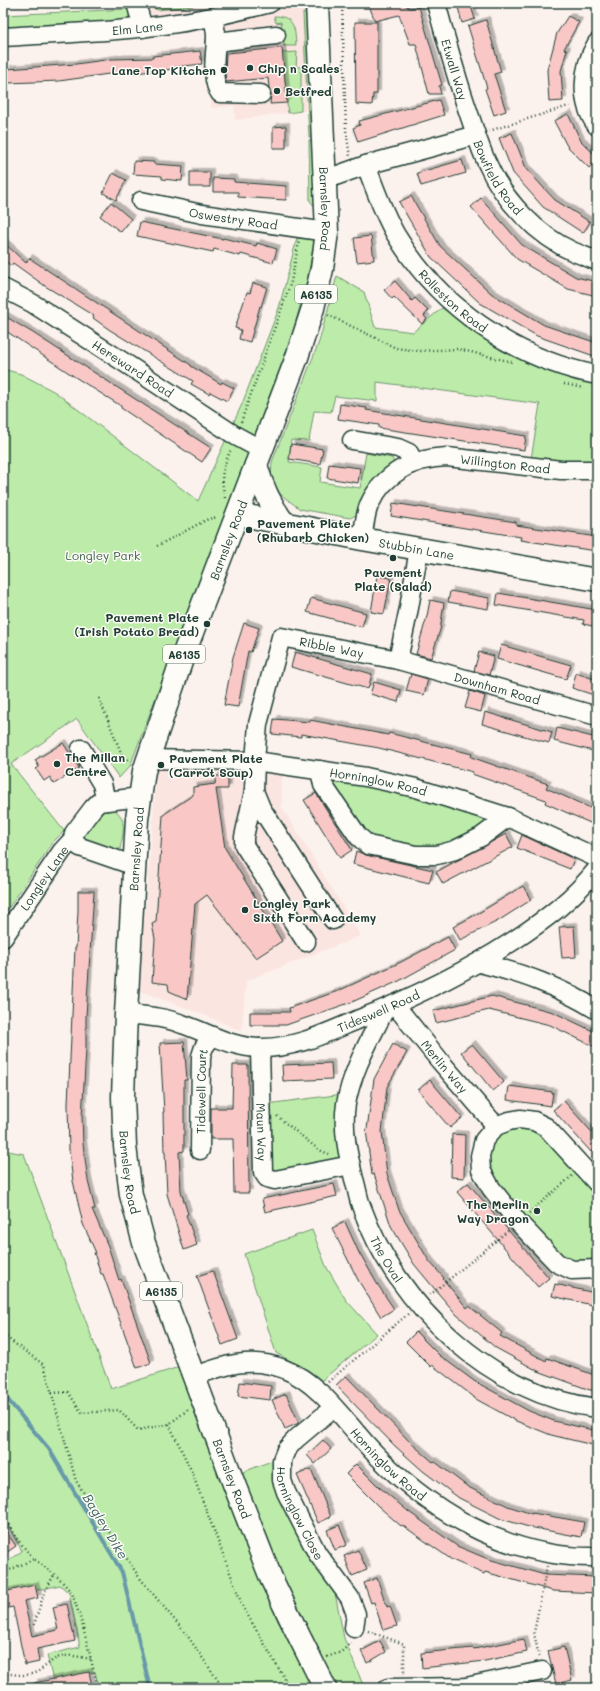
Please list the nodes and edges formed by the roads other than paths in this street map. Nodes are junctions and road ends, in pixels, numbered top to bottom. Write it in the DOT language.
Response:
graph roads {
  1 [pos="136,3"];
  2 [pos="270,3"];
  3 [pos="317,3"];
  4 [pos="436,3"];
  5 [pos="213,17"];
  6 [pos="142,28"];
  7 [pos="276,35"];
  8 [pos="3,37"];
  9 [pos="216,42"];
  10 [pos="597,43"];
  11 [pos="261,94"];
  12 [pos="597,126"];
  13 [pos="476,135"];
  14 [pos="359,168"];
  15 [pos="324,180"];
  16 [pos="141,201"];
  17 [pos="327,232"];
  18 [pos="597,261"];
  19 [pos="3,288"];
  20 [pos="594,382"];
  21 [pos="352,440"];
  22 [pos="259,458"];
  23 [pos="414,462"];
  24 [pos="597,470"];
  25 [pos="238,514"];
  26 [pos="284,523"];
  27 [pos="362,539"];
  28 [pos="419,549"];
  29 [pos="597,580"];
  30 [pos="398,660"];
  31 [pos="597,716"];
  32 [pos="81,749"];
  33 [pos="255,761"];
  34 [pos="145,765"];
  35 [pos="320,770"];
  36 [pos="254,791"];
  37 [pos="140,797"];
  38 [pos="106,801"];
  39 [pos="508,817"];
  40 [pos="73,839"];
  41 [pos="597,858"];
  42 [pos="135,866"];
  43 [pos="597,869"];
  44 [pos="334,920"];
  45 [pos="3,938"];
  46 [pos="306,942"];
  47 [pos="480,963"];
  48 [pos="390,1007"];
  49 [pos="597,1010"];
  50 [pos="126,1014"];
  51 [pos="212,1036"];
  52 [pos="260,1048"];
  53 [pos="496,1126"];
  54 [pos="200,1150"];
  55 [pos="351,1165"];
  56 [pos="597,1183"];
  57 [pos="597,1269"];
  58 [pos="193,1377"];
  59 [pos="333,1408"];
  60 [pos="597,1408"];
  61 [pos="597,1557"];
  62 [pos="354,1628"];
  63 [pos="542,1671"];
  64 [pos="325,1688"];
  65 [pos="396,1688"];
  1 -- 6 [label="street"];
  2 -- 5 [label="street, Elm Lane"];
  3 -- 15 [label="main road, Barnsley Road / A6135"];
  4 -- 13 [label="street, Etwall Way"];
  5 -- 6 [label="street, Elm Lane"];
  5 -- 9 [label="street"];
  6 -- 8 [label="street, Elm Lane"];
  7 -- 9 [label="street"];
  9 -- 11 [label="street"];
  10 -- 12 [label="street"];
  13 -- 14 [label="street, Bowfield Road"];
  13 -- 18 [label="street, Bowfield Road"];
  14 -- 15 [label="street, Bowfield Road"];
  14 -- 20 [label="street, Rolleston Road"];
  15 -- 17 [label="main road, Barnsley Road / A6135"];
  16 -- 17 [label="street, Oswestry Road"];
  17 -- 22 [label="main road, Barnsley Road / A6135"];
  19 -- 22 [label="street, Hereward Road"];
  21 -- 23 [label="street"];
  22 -- 25 [label="main road, Barnsley Road / A6135"];
  22 -- 26 [label="main road"];
  23 -- 24 [label="street, Willington Road"];
  23 -- 27 [label="street, Willington Road"];
  25 -- 26 [label="main road, Stubbin Lane"];
  25 -- 34 [label="main road, Barnsley Road / A6135"];
  26 -- 27 [label="main road, Stubbin Lane"];
  27 -- 28 [label="main road, Stubbin Lane"];
  28 -- 29 [label="main road, Stubbin Lane"];
  28 -- 30 [label="street"];
  30 -- 31 [label="street, Downham Road"];
  30 -- 33 [label="street, Ribble Way"];
  32 -- 38 [label="street"];
  33 -- 34 [label="street, Horninglow Road"];
  33 -- 35 [label="street, Horninglow Road"];
  33 -- 36 [label="street"];
  34 -- 37 [label="main road, Barnsley Road / A6135"];
  35 -- 39 [label="street, Horninglow Road"];
  35 -- 39 [label="street"];
  36 -- 44 [label="street"];
  36 -- 46 [label="street"];
  37 -- 38 [label="street, Longley Lane"];
  37 -- 42 [label="main road, Barnsley Road / A6135"];
  38 -- 40 [label="street, Longley Lane"];
  39 -- 41 [label="street, Horninglow Road"];
  40 -- 42 [label="street, Longley Lane"];
  40 -- 45 [label="street, Longley Lane"];
  42 -- 50 [label="main road, Barnsley Road / A6135"];
  43 -- 47 [label="street, Tideswell Road"];
  47 -- 48 [label="street, Tideswell Road"];
  47 -- 49 [label="street"];
  48 -- 52 [label="street, Tideswell Road"];
  48 -- 53 [label="street, Merlin Way"];
  48 -- 55 [label="street, The Oval"];
  50 -- 51 [label="street, Tideswell Road"];
  50 -- 58 [label="main road, Barnsley Road / A6135"];
  51 -- 52 [label="street, Tideswell Road"];
  51 -- 54 [label="street, Tidewell Court"];
  52 -- 55 [label="street, Maun Way"];
  53 -- 56 [label="street"];
  53 -- 57 [label="street"];
  55 -- 60 [label="street, The Oval"];
  58 -- 59 [label="street, Horninglow Road"];
  58 -- 64 [label="main road, Barnsley Road / A6135"];
  59 -- 61 [label="street, Horninglow Road"];
  59 -- 62 [label="street, Horninglow Close"];
  63 -- 65 [label="street"];
}
